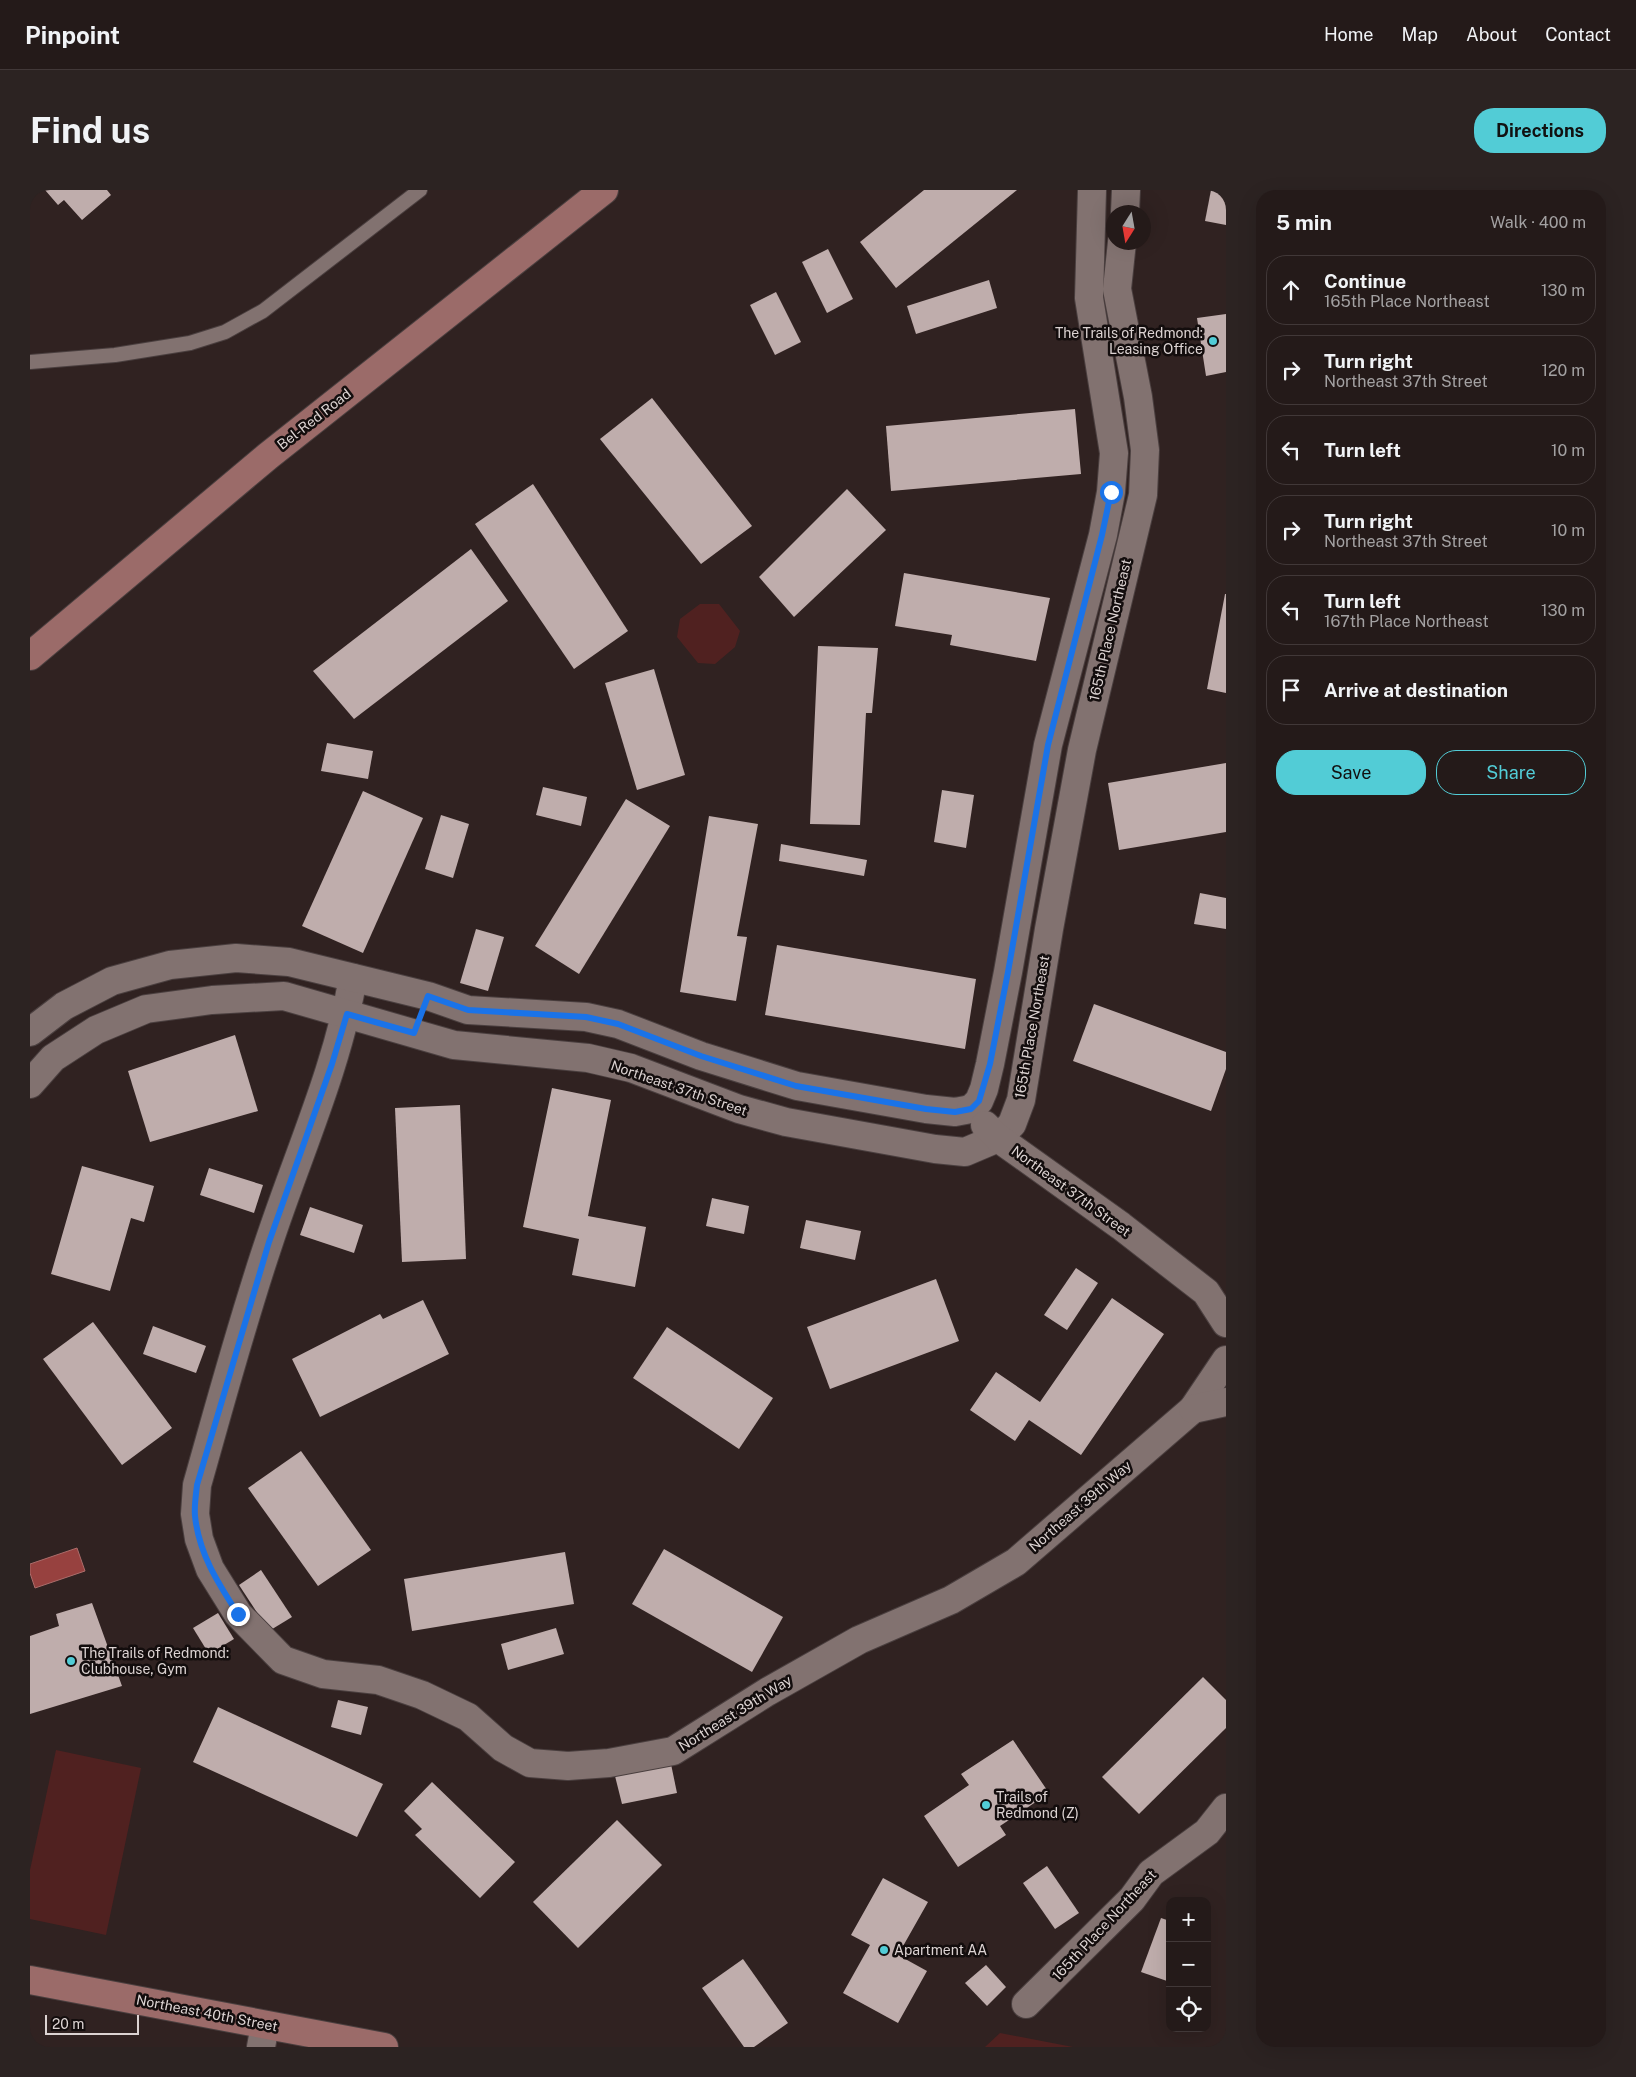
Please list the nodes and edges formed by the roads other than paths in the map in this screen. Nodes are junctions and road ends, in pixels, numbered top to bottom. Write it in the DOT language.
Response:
graph roads {
  1 [pos="420,190"];
  2 [pos="604,190"];
  3 [pos="1092,190"];
  4 [pos="1126,190"];
  5 [pos="1125,205"];
  6 [pos="1121,250"];
  7 [pos="1117,290"];
  8 [pos="1089,298"];
  9 [pos="30,362"];
  10 [pos="1145,450"];
  11 [pos="1114,453"];
  12 [pos="30,656"];
  13 [pos="1048,745"];
  14 [pos="1082,750"];
  15 [pos="353,978"];
  16 [pos="428,996"];
  17 [pos="347,1014"];
  18 [pos="30,1032"];
  19 [pos="414,1033"];
  20 [pos="30,1084"];
  21 [pos="796,1086"];
  22 [pos="963,1110"];
  23 [pos="786,1122"];
  24 [pos="998,1138"];
  25 [pos="1226,1323"];
  26 [pos="1226,1360"];
  27 [pos="1226,1402"];
  28 [pos="1193,1409"];
  29 [pos="1226,1808"];
  30 [pos="30,1980"];
  31 [pos="1026,2004"];
  32 [pos="263,2036"];
  33 [pos="384,2047"];
  1 -- 9 [label="lane"];
  2 -- 12 [label="main road, Bel-Red Road"];
  3 -- 8 [label="street"];
  4 -- 5 [label="street"];
  6 -- 7 [label="street, 165th Place Northeast"];
  7 -- 8 [label="street"];
  7 -- 10 [label="street, 165th Place Northeast"];
  8 -- 11 [label="street"];
  10 -- 11 [label="street"];
  10 -- 14 [label="street, 165th Place Northeast"];
  11 -- 13 [label="street"];
  13 -- 14 [label="street"];
  13 -- 22 [label="street"];
  14 -- 24 [label="street, 165th Place Northeast"];
  15 -- 16 [label="street"];
  15 -- 17 [label="street, Northeast 39th Way"];
  15 -- 18 [label="street"];
  16 -- 19 [label="street"];
  16 -- 21 [label="street"];
  17 -- 19 [label="street, Northeast 37th Street"];
  17 -- 20 [label="street, Northeast 37th Street"];
  17 -- 28 [label="street, Northeast 39th Way"];
  19 -- 23 [label="street, Northeast 37th Street"];
  21 -- 22 [label="street"];
  21 -- 23 [label="street"];
  22 -- 24 [label="street"];
  23 -- 24 [label="street, Northeast 37th Street"];
  24 -- 25 [label="street, Northeast 37th Street"];
  26 -- 28 [label="street"];
  27 -- 28 [label="street"];
  29 -- 31 [label="street, 165th Place Northeast"];
  30 -- 32 [label="main road, Northeast 40th Street"];
  32 -- 33 [label="main road, Northeast 40th Street"];
}
